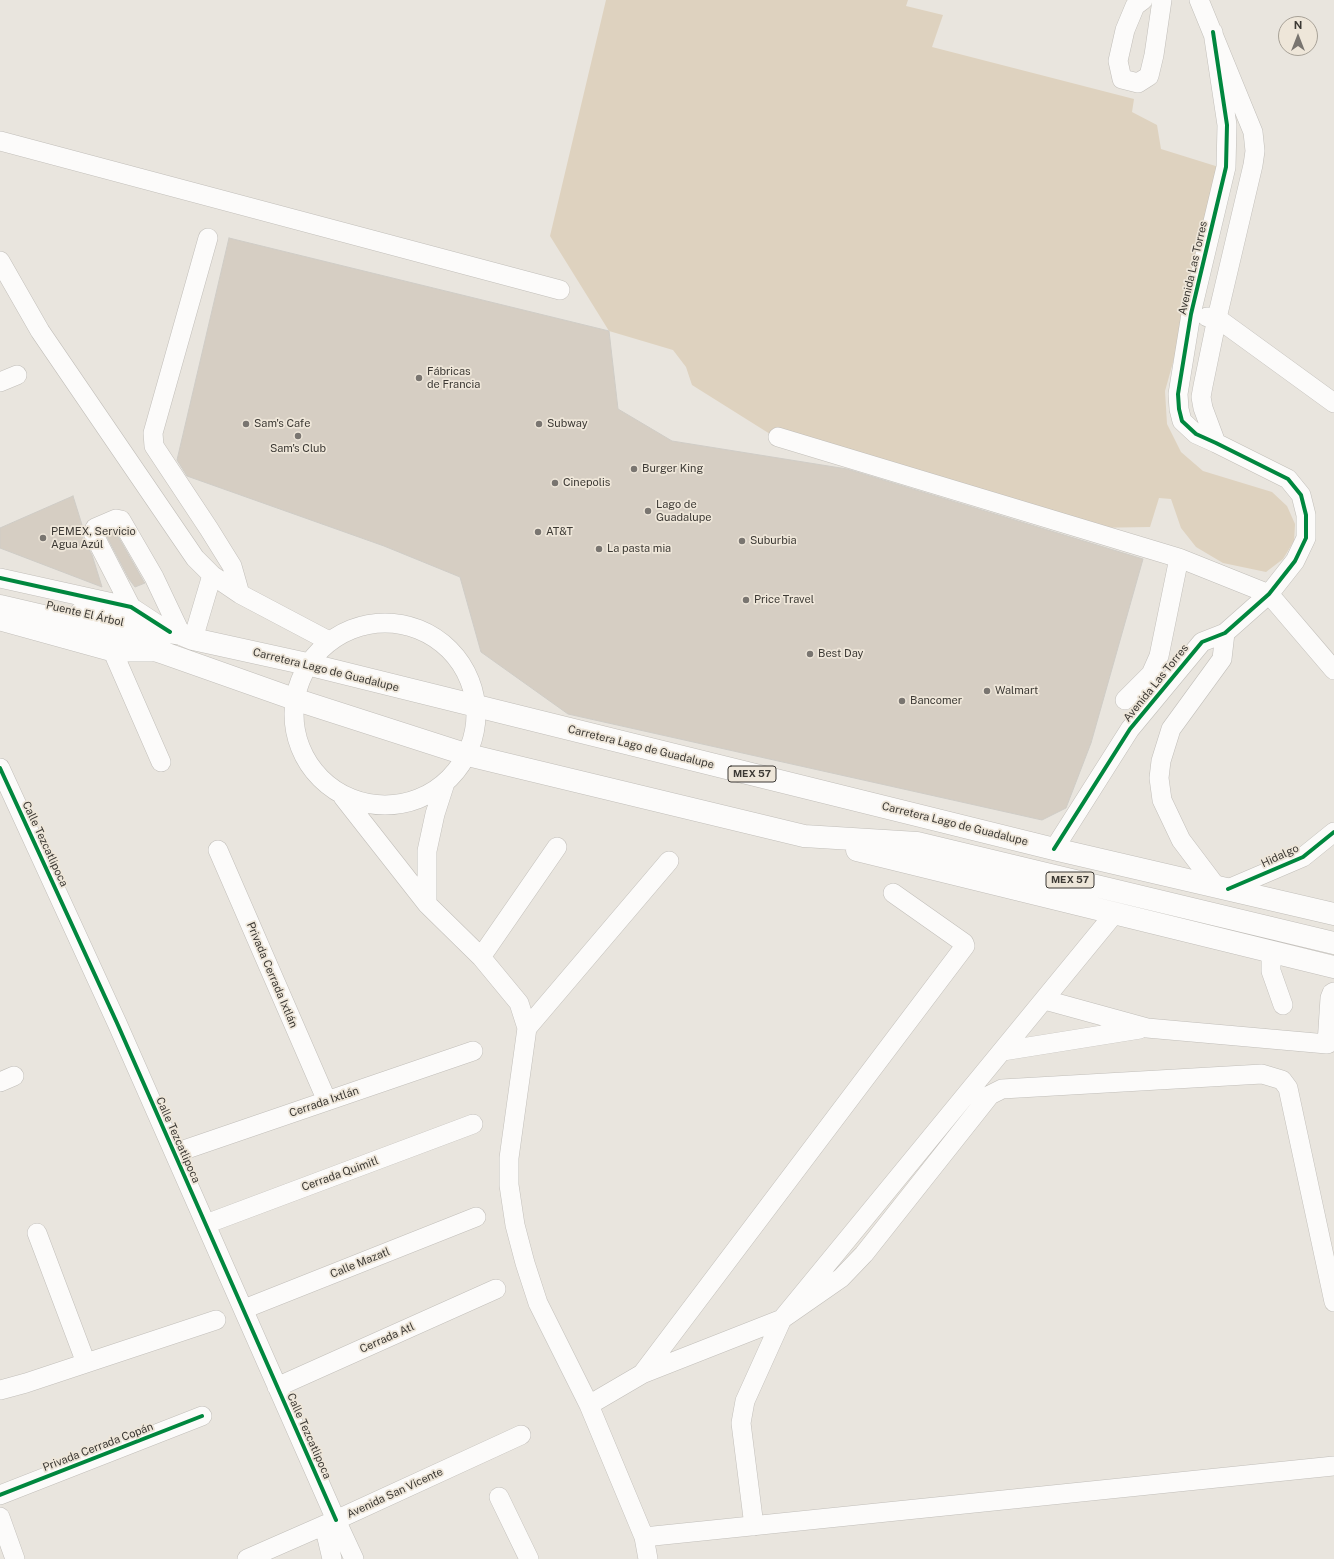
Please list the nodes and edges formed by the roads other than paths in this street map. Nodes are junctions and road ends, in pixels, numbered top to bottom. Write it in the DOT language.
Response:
graph roads {
  1 [pos="1143,0"];
  2 [pos="1162,0"];
  3 [pos="1199,0"];
  4 [pos="1213,32"];
  5 [pos="0,141"];
  6 [pos="208,238"];
  7 [pos="0,260"];
  8 [pos="560,290"];
  9 [pos="1191,314"];
  10 [pos="1217,318"];
  11 [pos="1334,402"];
  12 [pos="778,437"];
  13 [pos="1216,443"];
  14 [pos="1179,558"];
  15 [pos="212,575"];
  16 [pos="0,578"];
  17 [pos="0,594"];
  18 [pos="240,594"];
  19 [pos="1269,594"];
  20 [pos="22,605"];
  21 [pos="0,606"];
  22 [pos="131,607"];
  23 [pos="0,621"];
  24 [pos="1225,633"];
  25 [pos="177,639"];
  26 [pos="329,641"];
  27 [pos="113,652"];
  28 [pos="307,664"];
  29 [pos="1334,670"];
  30 [pos="294,699"];
  31 [pos="1125,700"];
  32 [pos="477,707"];
  33 [pos="468,755"];
  34 [pos="161,762"];
  35 [pos="0,768"];
  36 [pos="446,783"];
  37 [pos="344,797"];
  38 [pos="804,836"];
  39 [pos="1333,840"];
  40 [pos="557,847"];
  41 [pos="1054,848"];
  42 [pos="218,850"];
  43 [pos="669,861"];
  44 [pos="1222,887"];
  45 [pos="893,893"];
  46 [pos="427,904"];
  47 [pos="1115,913"];
  48 [pos="1334,914"];
  49 [pos="1334,943"];
  50 [pos="1271,952"];
  51 [pos="481,957"];
  52 [pos="1334,967"];
  53 [pos="1334,992"];
  54 [pos="1045,1000"];
  55 [pos="1283,1005"];
  56 [pos="527,1028"];
  57 [pos="1147,1028"];
  58 [pos="1330,1043"];
  59 [pos="1003,1050"];
  60 [pos="473,1051"];
  61 [pos="327,1101"];
  62 [pos="473,1124"];
  63 [pos="174,1153"];
  64 [pos="476,1217"];
  65 [pos="206,1224"];
  66 [pos="37,1232"];
  67 [pos="496,1290"];
  68 [pos="1334,1302"];
  69 [pos="244,1309"];
  70 [pos="782,1319"];
  71 [pos="216,1320"];
  72 [pos="86,1363"];
  73 [pos="642,1374"];
  74 [pos="277,1387"];
  75 [pos="0,1390"];
  76 [pos="589,1405"];
  77 [pos="202,1416"];
  78 [pos="520,1435"];
  79 [pos="1334,1466"];
  80 [pos="0,1495"];
  81 [pos="499,1497"];
  82 [pos="0,1517"];
  83 [pos="330,1523"];
  84 [pos="754,1526"];
  85 [pos="644,1537"];
  86 [pos="16,1559"];
  87 [pos="247,1559"];
  88 [pos="332,1559"];
  89 [pos="354,1559"];
  90 [pos="528,1559"];
  91 [pos="648,1559"];
  1 -- 2 [label="street"];
  3 -- 4 [label="street, Avenida Las Torres"];
  4 -- 9 [label="street, Avenida Las Torres"];
  4 -- 10 [label="street, Avenida Las Torres"];
  5 -- 8 [label="street"];
  6 -- 18 [label="street"];
  7 -- 15 [label="street"];
  9 -- 10 [label="street"];
  9 -- 13 [label="street, Avenida Las Torres"];
  10 -- 11 [label="street"];
  10 -- 13 [label="street, Avenida Las Torres"];
  12 -- 14 [label="street"];
  13 -- 19 [label="street, Avenida Las Torres"];
  14 -- 19 [label="street"];
  14 -- 31 [label="street"];
  15 -- 18 [label="street"];
  15 -- 25 [label="street"];
  16 -- 22 [label="street, Carretera Lago de Guadalupe / MEX 57"];
  17 -- 20 [label="main road, Puente El Árbol"];
  18 -- 26 [label="street"];
  19 -- 24 [label="street, Avenida Las Torres"];
  19 -- 29 [label="street"];
  20 -- 21 [label="main road, Puente El Árbol"];
  20 -- 25 [label="main road, Puente El Árbol"];
  22 -- 25 [label="street, Carretera Lago de Guadalupe / MEX 57"];
  22 -- 25 [label="street"];
  23 -- 27 [label="street, Carretera Lago de Guadalupe / MEX 57"];
  24 -- 41 [label="street, Avenida Las Torres"];
  24 -- 44 [label="street"];
  25 -- 27 [label="street, Carretera Lago de Guadalupe / MEX 57"];
  25 -- 28 [label="main road, Carretera Lago de Guadalupe / MEX 57"];
  25 -- 30 [label="main road, Carretera Lago de Guadalupe / MEX 57"];
  26 -- 28 [label="street"];
  26 -- 32 [label="street"];
  27 -- 34 [label="street"];
  28 -- 30 [label="street"];
  28 -- 32 [label="main road, Carretera Lago de Guadalupe / MEX 57"];
  30 -- 33 [label="main road, Carretera Lago de Guadalupe / MEX 57"];
  30 -- 37 [label="street"];
  32 -- 33 [label="street"];
  32 -- 41 [label="main road, Carretera Lago de Guadalupe / MEX 57"];
  33 -- 36 [label="street"];
  33 -- 38 [label="main road, Carretera Lago de Guadalupe / MEX 57"];
  35 -- 63 [label="street, Calle Tezcatlipoca"];
  36 -- 37 [label="street"];
  36 -- 46 [label="street"];
  37 -- 46 [label="street"];
  38 -- 47 [label="main road"];
  38 -- 49 [label="main road, Carretera Lago de Guadalupe / MEX 57"];
  39 -- 44 [label="street, Hidalgo"];
  40 -- 51 [label="street"];
  41 -- 44 [label="main road, Carretera Lago de Guadalupe / MEX 57"];
  42 -- 61 [label="street, Privada Cerrada Ixtlán"];
  43 -- 56 [label="street"];
  44 -- 48 [label="main road, Carretera Lago de Guadalupe / MEX 57"];
  45 -- 73 [label="street"];
  46 -- 51 [label="street"];
  47 -- 50 [label="main road"];
  47 -- 54 [label="street"];
  50 -- 52 [label="main road"];
  50 -- 55 [label="street"];
  51 -- 56 [label="street"];
  53 -- 58 [label="street"];
  54 -- 57 [label="street"];
  54 -- 59 [label="street"];
  56 -- 76 [label="street"];
  57 -- 58 [label="street"];
  57 -- 59 [label="street"];
  59 -- 70 [label="street"];
  60 -- 61 [label="street, Cerrada Ixtlán"];
  61 -- 63 [label="street, Cerrada Ixtlán"];
  62 -- 65 [label="street, Cerrada Quimitl"];
  63 -- 65 [label="street, Calle Tezcatlipoca"];
  64 -- 69 [label="street, Calle Mazatl"];
  65 -- 69 [label="street, Calle Tezcatlipoca"];
  66 -- 72 [label="street"];
  67 -- 74 [label="street, Cerrada Atl"];
  68 -- 70 [label="street"];
  69 -- 74 [label="street, Calle Tezcatlipoca"];
  70 -- 73 [label="street"];
  70 -- 84 [label="street"];
  71 -- 72 [label="street"];
  72 -- 75 [label="street"];
  73 -- 76 [label="street"];
  74 -- 83 [label="street, Calle Tezcatlipoca"];
  76 -- 85 [label="street"];
  77 -- 80 [label="street, Privada Cerrada Copán"];
  78 -- 83 [label="street, Avenida San Vicente"];
  79 -- 84 [label="street"];
  81 -- 90 [label="street"];
  82 -- 86 [label="street"];
  83 -- 87 [label="street, Avenida San Vicente"];
  83 -- 88 [label="street"];
  83 -- 89 [label="street"];
  84 -- 85 [label="street"];
  85 -- 91 [label="street"];
}
